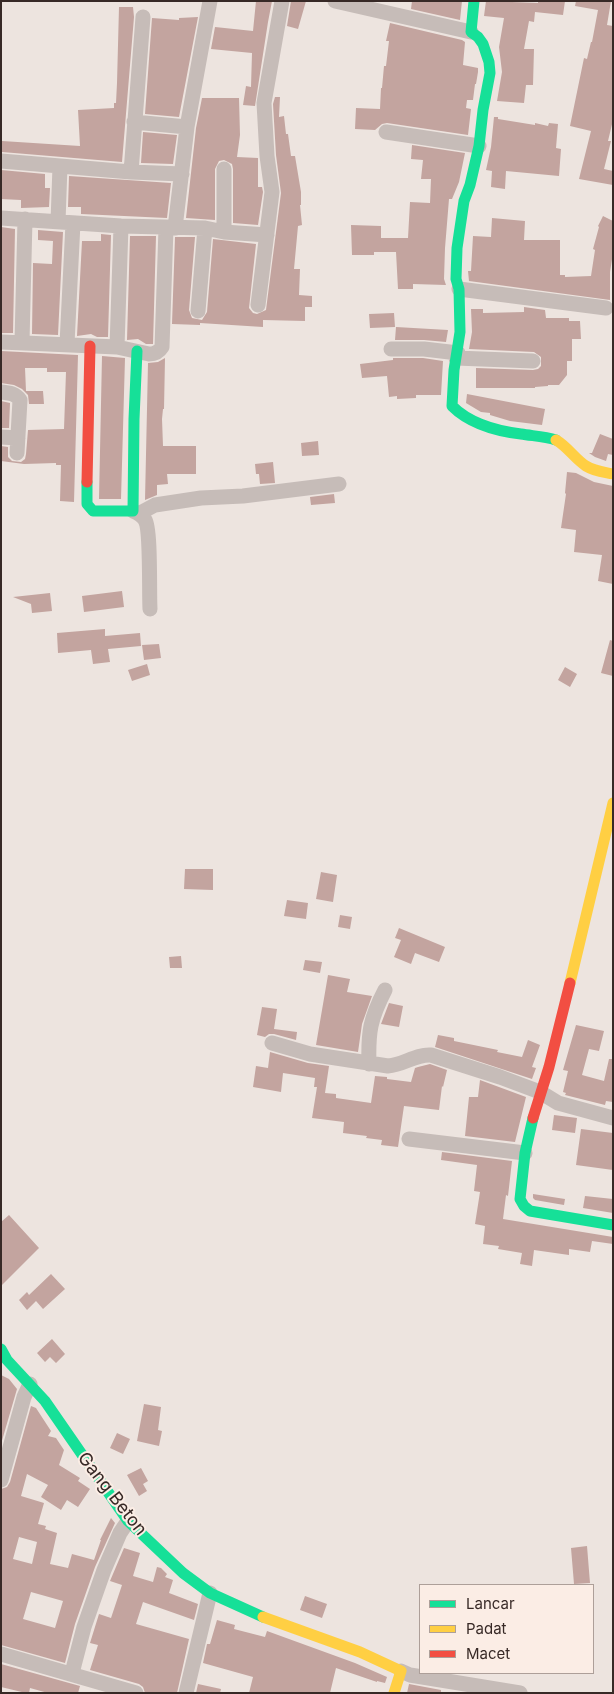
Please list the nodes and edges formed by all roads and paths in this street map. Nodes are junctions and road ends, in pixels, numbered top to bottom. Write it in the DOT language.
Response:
graph roads {
  1 [pos="210,1"];
  2 [pos="282,1"];
  3 [pos="336,1"];
  4 [pos="474,1"];
  5 [pos="143,18"];
  6 [pos="471,32"];
  7 [pos="134,122"];
  8 [pos="187,128"];
  9 [pos="386,132"];
  10 [pos="479,146"];
  11 [pos="1,161"];
  12 [pos="60,166"];
  13 [pos="224,169"];
  14 [pos="131,172"];
  15 [pos="182,174"];
  16 [pos="1,218"];
  17 [pos="25,219"];
  18 [pos="65,222"];
  19 [pos="121,226"];
  20 [pos="171,228"];
  21 [pos="205,228"];
  22 [pos="224,232"];
  23 [pos="267,235"];
  24 [pos="459,289"];
  25 [pos="258,304"];
  26 [pos="606,308"];
  27 [pos="198,311"];
  28 [pos="1,342"];
  29 [pos="22,342"];
  30 [pos="67,344"];
  31 [pos="90,346"];
  32 [pos="117,347"];
  33 [pos="391,349"];
  34 [pos="137,351"];
  35 [pos="457,355"];
  36 [pos="533,361"];
  37 [pos="1,392"];
  38 [pos="1,437"];
  39 [pos="613,474"];
  40 [pos="339,484"];
  41 [pos="136,512"];
  42 [pos="150,609"];
  43 [pos="613,803"];
  44 [pos="385,990"];
  45 [pos="272,1044"];
  46 [pos="369,1064"];
  47 [pos="540,1092"];
  48 [pos="613,1118"];
  49 [pos="409,1139"];
  50 [pos="525,1153"];
  51 [pos="613,1226"];
  52 [pos="1,1349"];
  53 [pos="30,1384"];
  54 [pos="1,1480"];
  55 [pos="128,1521"];
  56 [pos="210,1593"];
  57 [pos="1,1654"];
  58 [pos="401,1671"];
  59 [pos="72,1673"];
  60 [pos="136,1693"];
  61 [pos="186,1693"];
  62 [pos="394,1693"];
  63 [pos="520,1693"];
  1 -- 8 [label="street"];
  2 -- 23 [label="street"];
  3 -- 6 [label="street"];
  4 -- 6 [label="street"];
  5 -- 7 [label="street"];
  6 -- 10 [label="street"];
  7 -- 8 [label="street"];
  7 -- 14 [label="street"];
  8 -- 15 [label="street"];
  9 -- 10 [label="street"];
  10 -- 24 [label="street"];
  11 -- 12 [label="street"];
  12 -- 14 [label="street"];
  12 -- 18 [label="street"];
  13 -- 22 [label="street"];
  14 -- 15 [label="street"];
  15 -- 20 [label="street"];
  16 -- 17 [label="street"];
  17 -- 18 [label="street"];
  17 -- 29 [label="street"];
  18 -- 19 [label="street"];
  18 -- 30 [label="street"];
  19 -- 20 [label="street"];
  19 -- 32 [label="street"];
  20 -- 21 [label="street"];
  20 -- 34 [label="street"];
  21 -- 22 [label="street"];
  21 -- 27 [label="street"];
  22 -- 23 [label="street"];
  23 -- 25 [label="street"];
  24 -- 26 [label="street"];
  24 -- 35 [label="street"];
  28 -- 29 [label="street"];
  29 -- 30 [label="street"];
  30 -- 31 [label="street"];
  31 -- 32 [label="street"];
  31 -- 41 [label="street"];
  32 -- 34 [label="street"];
  33 -- 35 [label="street"];
  34 -- 41 [label="street"];
  35 -- 36 [label="street"];
  35 -- 39 [label="street"];
  37 -- 38 [label="street"];
  40 -- 41 [label="street"];
  41 -- 42 [label="street"];
  43 -- 47 [label="street"];
  44 -- 46 [label="street"];
  45 -- 46 [label="street"];
  46 -- 47 [label="street"];
  47 -- 48 [label="street"];
  47 -- 50 [label="street"];
  49 -- 50 [label="street"];
  50 -- 51 [label="street"];
  52 -- 53 [label="street, Gang Beton"];
  53 -- 54 [label="street"];
  53 -- 55 [label="street, Gang Beton"];
  55 -- 56 [label="street, Gang Beton"];
  55 -- 59 [label="street"];
  56 -- 58 [label="street, Gang Beton"];
  56 -- 61 [label="street"];
  57 -- 59 [label="street"];
  58 -- 62 [label="street"];
  58 -- 63 [label="street"];
  59 -- 60 [label="street"];
}
